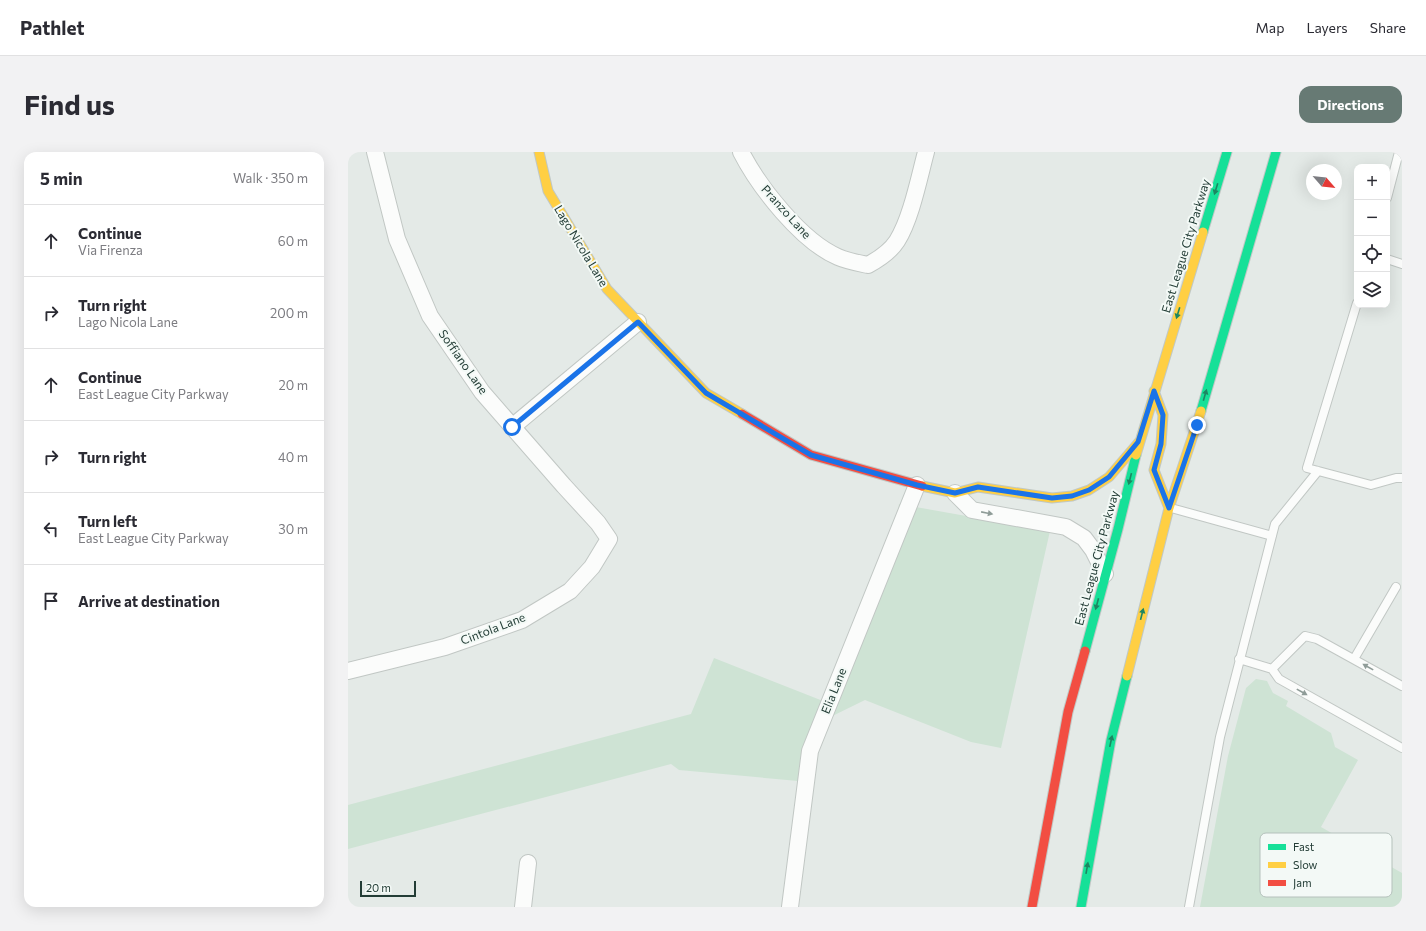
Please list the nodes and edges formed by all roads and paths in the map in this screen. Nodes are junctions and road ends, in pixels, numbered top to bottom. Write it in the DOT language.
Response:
graph roads {
  1 [pos="375,152"];
  2 [pos="539,152"];
  3 [pos="741,152"];
  4 [pos="926,152"];
  5 [pos="1227,152"];
  6 [pos="1276,152"];
  7 [pos="1399,152"];
  8 [pos="1390,186"];
  9 [pos="1390,260"];
  10 [pos="1402,264"];
  11 [pos="1355,308"];
  12 [pos="638,322"];
  13 [pos="1154,391"];
  14 [pos="512,427"];
  15 [pos="1138,442"];
  16 [pos="1318,471"];
  17 [pos="1402,478"];
  18 [pos="917,485"];
  19 [pos="955,493"];
  20 [pos="1169,508"];
  21 [pos="1272,536"];
  22 [pos="609,540"];
  23 [pos="1106,574"];
  24 [pos="1396,587"];
  25 [pos="1239,659"];
  26 [pos="1354,659"];
  27 [pos="1272,669"];
  28 [pos="348,671"];
  29 [pos="1402,686"];
  30 [pos="1402,748"];
  31 [pos="528,863"];
  32 [pos="523,907"];
  33 [pos="790,907"];
  34 [pos="1032,907"];
  35 [pos="1081,907"];
  36 [pos="1189,907"];
  1 -- 14 [label="street, Soffiano Lane"];
  2 -- 12 [label="main road, Lago Nicola Lane"];
  3 -- 4 [label="street, Pranzo Lane"];
  5 -- 13 [label="main road, East League City Parkway, one-way"];
  20 -- 6 [label="main road, one-way"];
  7 -- 8 [label="lane"];
  9 -- 10 [label="lane"];
  11 -- 16 [label="lane"];
  12 -- 14 [label="street"];
  12 -- 18 [label="main road, Lago Nicola Lane"];
  13 -- 15 [label="main road, East League City Parkway"];
  13 -- 20 [label="main road"];
  14 -- 22 [label="street, Soffiano Lane"];
  15 -- 19 [label="main road, Lago Nicola Lane"];
  15 -- 23 [label="main road, East League City Parkway, one-way"];
  16 -- 17 [label="lane"];
  16 -- 21 [label="lane"];
  18 -- 19 [label="main road, Lago Nicola Lane"];
  18 -- 33 [label="street, Elia Lane"];
  19 -- 23 [label="street, one-way"];
  20 -- 21 [label="lane"];
  35 -- 20 [label="main road, one-way"];
  21 -- 25 [label="lane"];
  22 -- 28 [label="street, Cintola Lane"];
  23 -- 34 [label="main road, East League City Parkway, one-way"];
  24 -- 26 [label="lane"];
  25 -- 27 [label="lane"];
  25 -- 36 [label="lane"];
  26 -- 27 [label="lane"];
  29 -- 26 [label="lane, one-way"];
  27 -- 30 [label="lane, one-way"];
  31 -- 32 [label="street"];
}
